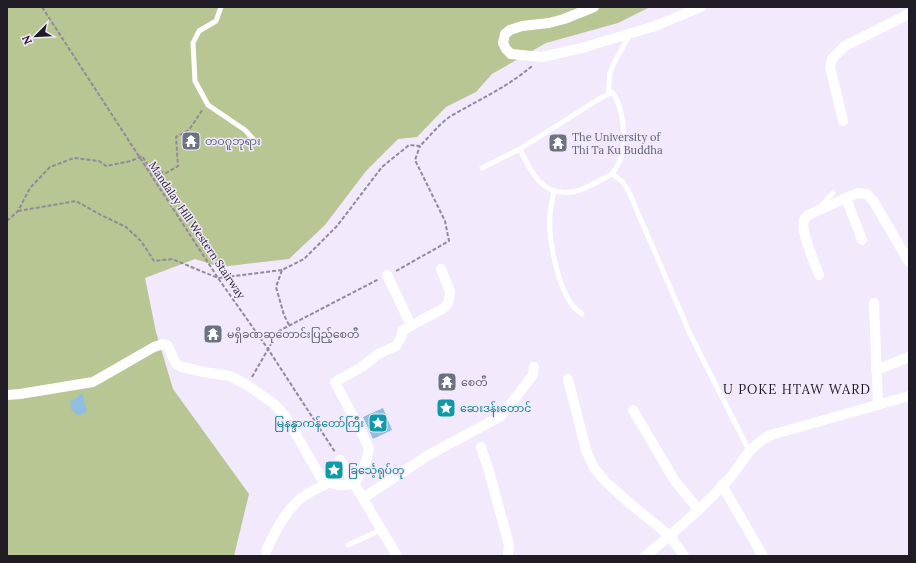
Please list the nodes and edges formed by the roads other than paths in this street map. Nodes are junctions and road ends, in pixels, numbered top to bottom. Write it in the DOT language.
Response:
graph roads {
  1 [pos="222,7"];
  2 [pos="594,7"];
  3 [pos="701,7"];
  4 [pos="909,14"];
  5 [pos="630,33"];
  6 [pos="608,94"];
  7 [pos="843,121"];
  8 [pos="254,140"];
  9 [pos="520,149"];
  10 [pos="482,168"];
  11 [pos="612,174"];
  12 [pos="554,191"];
  13 [pos="833,193"];
  14 [pos="846,198"];
  15 [pos="814,212"];
  16 [pos="862,240"];
  17 [pos="909,262"];
  18 [pos="441,269"];
  19 [pos="387,275"];
  20 [pos="819,275"];
  21 [pos="874,304"];
  22 [pos="582,314"];
  23 [pos="411,326"];
  24 [pos="909,357"];
  25 [pos="534,367"];
  26 [pos="876,370"];
  27 [pos="568,379"];
  28 [pos="7,395"];
  29 [pos="909,396"];
  30 [pos="878,405"];
  31 [pos="633,410"];
  32 [pos="481,447"];
  33 [pos="749,450"];
  34 [pos="340,460"];
  35 [pos="328,483"];
  36 [pos="355,483"];
  37 [pos="722,485"];
  38 [pos="363,498"];
  39 [pos="698,509"];
  40 [pos="381,530"];
  41 [pos="670,536"];
  42 [pos="348,545"];
  43 [pos="266,551"];
  44 [pos="397,556"];
  45 [pos="508,556"];
  46 [pos="645,556"];
  47 [pos="684,556"];
  48 [pos="763,556"];
  1 -- 8 [label="lane"];
  2 -- 5 [label="street"];
  3 -- 5 [label="street"];
  4 -- 7 [label="street"];
  5 -- 6 [label="lane"];
  6 -- 9 [label="lane"];
  6 -- 11 [label="lane"];
  9 -- 10 [label="lane"];
  9 -- 12 [label="lane"];
  11 -- 12 [label="lane"];
  11 -- 33 [label="lane"];
  12 -- 22 [label="lane"];
  13 -- 15 [label="lane"];
  14 -- 15 [label="street"];
  14 -- 16 [label="street"];
  14 -- 17 [label="street"];
  15 -- 20 [label="street"];
  18 -- 23 [label="street"];
  19 -- 23 [label="street"];
  21 -- 26 [label="street"];
  23 -- 36 [label="street"];
  24 -- 26 [label="street"];
  25 -- 38 [label="street"];
  26 -- 30 [label="street"];
  27 -- 41 [label="street"];
  28 -- 35 [label="street"];
  29 -- 30 [label="street"];
  30 -- 33 [label="street"];
  31 -- 39 [label="street"];
  32 -- 45 [label="street"];
  33 -- 37 [label="street"];
  34 -- 36 [label="street"];
  35 -- 36 [label="street"];
  35 -- 43 [label="street"];
  36 -- 38 [label="street"];
  37 -- 39 [label="street"];
  37 -- 48 [label="street"];
  38 -- 40 [label="street"];
  39 -- 41 [label="street"];
  40 -- 42 [label="lane"];
  40 -- 44 [label="street"];
  41 -- 46 [label="street"];
  41 -- 47 [label="street"];
}
